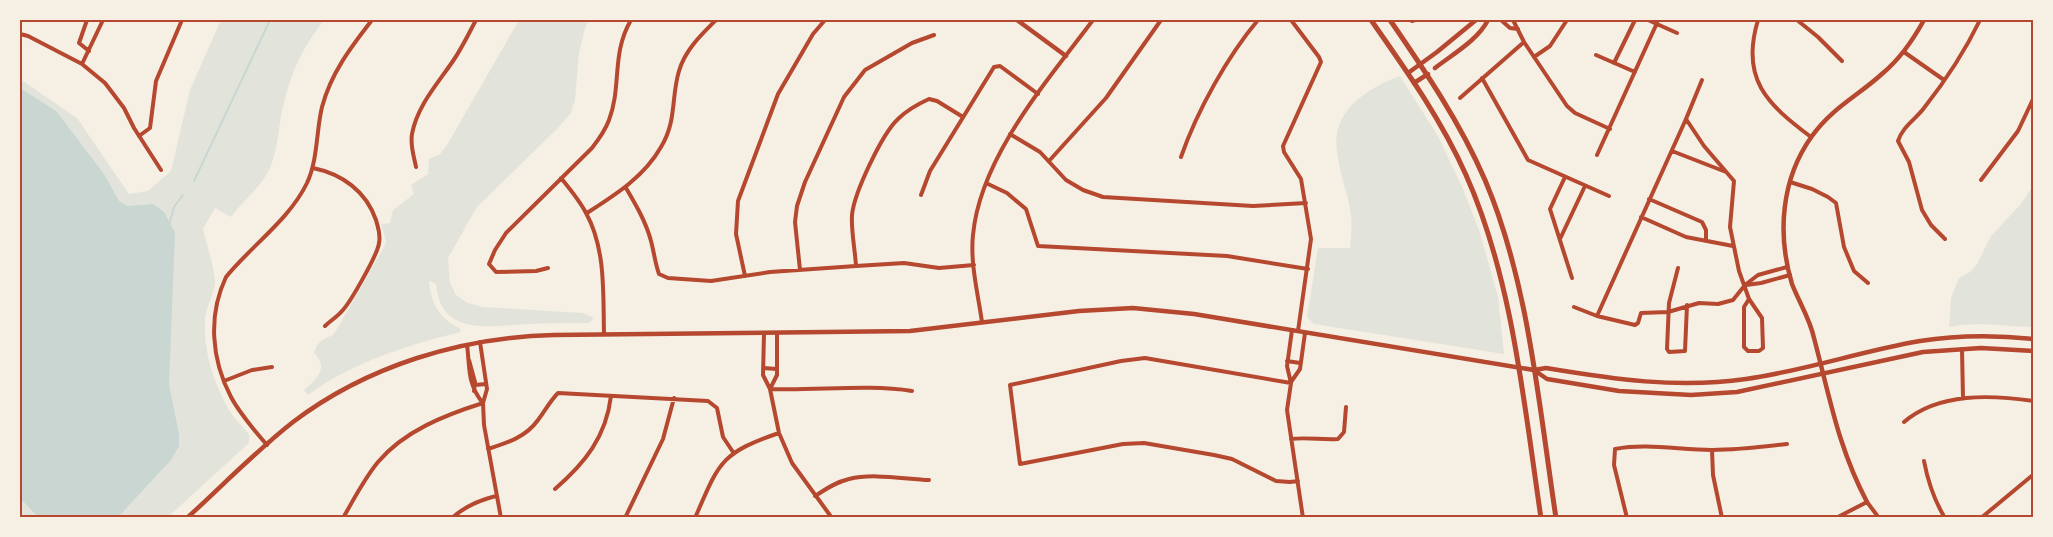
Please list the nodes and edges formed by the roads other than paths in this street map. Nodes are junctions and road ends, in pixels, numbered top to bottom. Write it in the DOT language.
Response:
graph roads {
  1 [pos="87,20"];
  2 [pos="103,20"];
  3 [pos="182,20"];
  4 [pos="372,20"];
  5 [pos="476,20"];
  6 [pos="632,20"];
  7 [pos="716,20"];
  8 [pos="825,20"];
  9 [pos="1017,20"];
  10 [pos="1093,20"];
  11 [pos="1161,20"];
  12 [pos="1258,20"];
  13 [pos="1291,20"];
  14 [pos="1371,20"];
  15 [pos="1390,20"];
  16 [pos="1476,20"];
  17 [pos="1488,20"];
  18 [pos="1501,20"];
  19 [pos="1513,20"];
  20 [pos="1567,20"];
  21 [pos="1635,20"];
  22 [pos="1648,20"];
  23 [pos="1758,20"];
  24 [pos="1797,20"];
  25 [pos="1924,20"];
  26 [pos="1980,20"];
  27 [pos="1657,24"];
  28 [pos="1518,29"];
  29 [pos="1461,33"];
  30 [pos="1677,33"];
  31 [pos="20,34"];
  32 [pos="934,35"];
  33 [pos="1469,41"];
  34 [pos="1524,42"];
  35 [pos="89,51"];
  36 [pos="1904,52"];
  37 [pos="1596,55"];
  38 [pos="1066,56"];
  39 [pos="1534,57"];
  40 [pos="1842,61"];
  41 [pos="1614,63"];
  42 [pos="82,64"];
  43 [pos="1421,64"];
  44 [pos="1435,68"];
  45 [pos="1635,72"];
  46 [pos="1408,73"];
  47 [pos="1428,74"];
  48 [pos="1482,78"];
  49 [pos="1702,80"];
  50 [pos="1944,80"];
  51 [pos="1414,83"];
  52 [pos="1038,94"];
  53 [pos="2034,97"];
  54 [pos="1460,98"];
  55 [pos="963,117"];
  56 [pos="1686,119"];
  57 [pos="1610,129"];
  58 [pos="1010,134"];
  59 [pos="139,136"];
  60 [pos="1811,137"];
  61 [pos="1672,151"];
  62 [pos="1597,155"];
  63 [pos="1181,157"];
  64 [pos="1049,161"];
  65 [pos="416,166"];
  66 [pos="313,168"];
  67 [pos="161,170"];
  68 [pos="1727,172"];
  69 [pos="1564,177"];
  70 [pos="561,178"];
  71 [pos="1981,180"];
  72 [pos="1790,182"];
  73 [pos="986,183"];
  74 [pos="1585,186"];
  75 [pos="626,188"];
  76 [pos="921,195"];
  77 [pos="1610,196"];
  78 [pos="1649,200"];
  79 [pos="1306,203"];
  80 [pos="587,213"];
  81 [pos="1641,217"];
  82 [pos="1560,239"];
  83 [pos="1945,239"];
  84 [pos="1706,240"];
  85 [pos="1734,246"];
  86 [pos="974,265"];
  87 [pos="856,266"];
  88 [pos="548,267"];
  89 [pos="1788,267"];
  90 [pos="1678,268"];
  91 [pos="1308,269"];
  92 [pos="800,270"];
  93 [pos="1790,275"];
  94 [pos="745,276"];
  95 [pos="1572,278"];
  96 [pos="1868,283"];
  97 [pos="1745,285"];
  98 [pos="1749,299"];
  99 [pos="1687,305"];
  100 [pos="1574,307"];
  101 [pos="1668,312"];
  102 [pos="1597,316"];
  103 [pos="982,322"];
  104 [pos="325,326"];
  105 [pos="1295,331"];
  106 [pos="1305,333"];
  107 [pos="604,334"];
  108 [pos="764,334"];
  109 [pos="777,334"];
  110 [pos="2034,339"];
  111 [pos="480,342"];
  112 [pos="467,345"];
  113 [pos="1962,348"];
  114 [pos="2034,351"];
  115 [pos="469,360"];
  116 [pos="1287,361"];
  117 [pos="1300,363"];
  118 [pos="1821,363"];
  119 [pos="272,367"];
  120 [pos="763,368"];
  121 [pos="1518,368"];
  122 [pos="777,369"];
  123 [pos="1534,370"];
  124 [pos="1823,374"];
  125 [pos="224,381"];
  126 [pos="1291,383"];
  127 [pos="486,384"];
  128 [pos="475,385"];
  129 [pos="770,389"];
  130 [pos="474,391"];
  131 [pos="912,391"];
  132 [pos="611,396"];
  133 [pos="674,398"];
  134 [pos="1963,399"];
  135 [pos="2034,402"];
  136 [pos="483,403"];
  137 [pos="1346,407"];
  138 [pos="1905,422"];
  139 [pos="779,433"];
  140 [pos="1291,440"];
  141 [pos="1786,444"];
  142 [pos="267,445"];
  143 [pos="488,449"];
  144 [pos="1712,450"];
  145 [pos="733,452"];
  146 [pos="1924,461"];
  147 [pos="2034,474"];
  148 [pos="929,480"];
  149 [pos="1298,481"];
  150 [pos="555,489"];
  151 [pos="496,496"];
  152 [pos="815,496"];
  153 [pos="1867,502"];
  154 [pos="187,518"];
  155 [pos="343,518"];
  156 [pos="452,518"];
  157 [pos="501,518"];
  158 [pos="625,518"];
  159 [pos="695,518"];
  160 [pos="832,518"];
  161 [pos="1304,518"];
  162 [pos="1541,518"];
  163 [pos="1556,518"];
  164 [pos="1627,518"];
  165 [pos="1722,518"];
  166 [pos="1836,518"];
  167 [pos="1879,518"];
  168 [pos="1945,518"];
  169 [pos="1980,518"];
  1 -- 35 [label="street"];
  2 -- 35 [label="street"];
  3 -- 59 [label="street"];
  4 -- 66 [label="street"];
  5 -- 65 [label="street"];
  6 -- 70 [label="street"];
  7 -- 75 [label="street"];
  8 -- 94 [label="street"];
  9 -- 38 [label="main road"];
  10 -- 38 [label="street"];
  11 -- 64 [label="street"];
  12 -- 63 [label="street"];
  13 -- 79 [label="street"];
  14 -- 46 [label="main road"];
  15 -- 43 [label="main road"];
  16 -- 29 [label="main road"];
  17 -- 33 [label="main road"];
  18 -- 28 [label="street"];
  19 -- 28 [label="street"];
  20 -- 39 [label="street"];
  21 -- 41 [label="street"];
  22 -- 27 [label="street"];
  23 -- 60 [label="street"];
  24 -- 40 [label="street"];
  25 -- 36 [label="main road"];
  26 -- 50 [label="street"];
  27 -- 30 [label="street"];
  27 -- 45 [label="street"];
  28 -- 34 [label="street"];
  29 -- 33 [label="main road"];
  29 -- 43 [label="main road"];
  31 -- 42 [label="street"];
  32 -- 92 [label="street"];
  33 -- 44 [label="main road"];
  34 -- 39 [label="street"];
  34 -- 48 [label="street"];
  35 -- 42 [label="street"];
  36 -- 50 [label="street"];
  36 -- 60 [label="main road"];
  37 -- 41 [label="street"];
  38 -- 52 [label="street"];
  39 -- 57 [label="street"];
  41 -- 45 [label="street"];
  42 -- 59 [label="street"];
  43 -- 46 [label="main road"];
  43 -- 47 [label="main road"];
  44 -- 47 [label="street"];
  45 -- 57 [label="street"];
  46 -- 51 [label="main road"];
  47 -- 51 [label="main road"];
  47 -- 123 [label="main road"];
  48 -- 54 [label="street"];
  48 -- 69 [label="street"];
  49 -- 56 [label="street"];
  50 -- 83 [label="street"];
  51 -- 121 [label="main road"];
  52 -- 55 [label="street"];
  52 -- 58 [label="street"];
  53 -- 71 [label="street"];
  55 -- 76 [label="street"];
  55 -- 87 [label="street"];
  56 -- 61 [label="street"];
  56 -- 68 [label="street"];
  57 -- 62 [label="street"];
  58 -- 64 [label="street"];
  58 -- 73 [label="street"];
  59 -- 67 [label="street"];
  60 -- 72 [label="main road"];
  61 -- 68 [label="street"];
  61 -- 78 [label="street"];
  64 -- 79 [label="street"];
  66 -- 104 [label="street"];
  66 -- 125 [label="street"];
  68 -- 85 [label="street"];
  69 -- 74 [label="street"];
  69 -- 82 [label="street"];
  70 -- 80 [label="street"];
  70 -- 88 [label="street"];
  72 -- 89 [label="main road"];
  72 -- 96 [label="street"];
  73 -- 86 [label="street"];
  73 -- 91 [label="street"];
  74 -- 77 [label="street"];
  74 -- 82 [label="street"];
  75 -- 80 [label="street"];
  75 -- 94 [label="street"];
  78 -- 81 [label="street"];
  78 -- 84 [label="street"];
  79 -- 91 [label="street"];
  80 -- 107 [label="street"];
  81 -- 84 [label="street"];
  81 -- 102 [label="street"];
  82 -- 95 [label="street"];
  84 -- 85 [label="street"];
  85 -- 97 [label="street"];
  86 -- 87 [label="street"];
  86 -- 103 [label="street"];
  87 -- 92 [label="street"];
  89 -- 93 [label="main road"];
  89 -- 97 [label="street"];
  90 -- 101 [label="street"];
  91 -- 105 [label="street"];
  92 -- 94 [label="street"];
  93 -- 97 [label="street"];
  93 -- 118 [label="main road"];
  97 -- 98 [label="street"];
  97 -- 99 [label="street"];
  98 -- 98 [label="street"];
  99 -- 101 [label="street"];
  99 -- 101 [label="street"];
  100 -- 102 [label="street"];
  101 -- 102 [label="street"];
  103 -- 105 [label="main road"];
  103 -- 109 [label="main road"];
  105 -- 106 [label="main road"];
  105 -- 116 [label="street"];
  106 -- 117 [label="street"];
  106 -- 121 [label="main road"];
  107 -- 108 [label="main road"];
  107 -- 111 [label="main road"];
  108 -- 109 [label="main road"];
  108 -- 120 [label="street"];
  109 -- 122 [label="street"];
  110 -- 118 [label="main road"];
  111 -- 112 [label="main road"];
  111 -- 127 [label="street"];
  112 -- 115 [label="street"];
  112 -- 142 [label="main road"];
  113 -- 114 [label="main road"];
  113 -- 124 [label="main road"];
  113 -- 134 [label="street"];
  115 -- 128 [label="street"];
  115 -- 130 [label="street"];
  116 -- 117 [label="street"];
  116 -- 126 [label="street"];
  117 -- 126 [label="street"];
  118 -- 123 [label="main road"];
  118 -- 124 [label="main road"];
  119 -- 125 [label="street"];
  120 -- 122 [label="street"];
  120 -- 129 [label="street"];
  121 -- 123 [label="main road"];
  121 -- 162 [label="main road"];
  122 -- 129 [label="street"];
  123 -- 124 [label="main road"];
  123 -- 163 [label="main road"];
  124 -- 153 [label="main road"];
  125 -- 142 [label="street"];
  126 -- 140 [label="street"];
  126 -- 149 [label="street"];
  127 -- 128 [label="street"];
  127 -- 136 [label="street"];
  128 -- 130 [label="street"];
  129 -- 131 [label="street"];
  129 -- 139 [label="street"];
  130 -- 136 [label="street"];
  132 -- 133 [label="street"];
  132 -- 143 [label="street"];
  132 -- 150 [label="street"];
  133 -- 145 [label="street"];
  133 -- 158 [label="street"];
  134 -- 135 [label="street"];
  134 -- 138 [label="street"];
  136 -- 143 [label="street"];
  136 -- 155 [label="street"];
  137 -- 140 [label="street"];
  139 -- 145 [label="street"];
  139 -- 152 [label="street"];
  140 -- 149 [label="street"];
  141 -- 144 [label="street"];
  142 -- 154 [label="main road"];
  143 -- 151 [label="street"];
  144 -- 164 [label="street"];
  144 -- 165 [label="street"];
  145 -- 159 [label="street"];
  146 -- 168 [label="street"];
  147 -- 169 [label="street"];
  148 -- 152 [label="street"];
  149 -- 161 [label="street"];
  151 -- 156 [label="street"];
  151 -- 157 [label="street"];
  152 -- 160 [label="street"];
  153 -- 166 [label="street"];
  153 -- 167 [label="street"];
}
